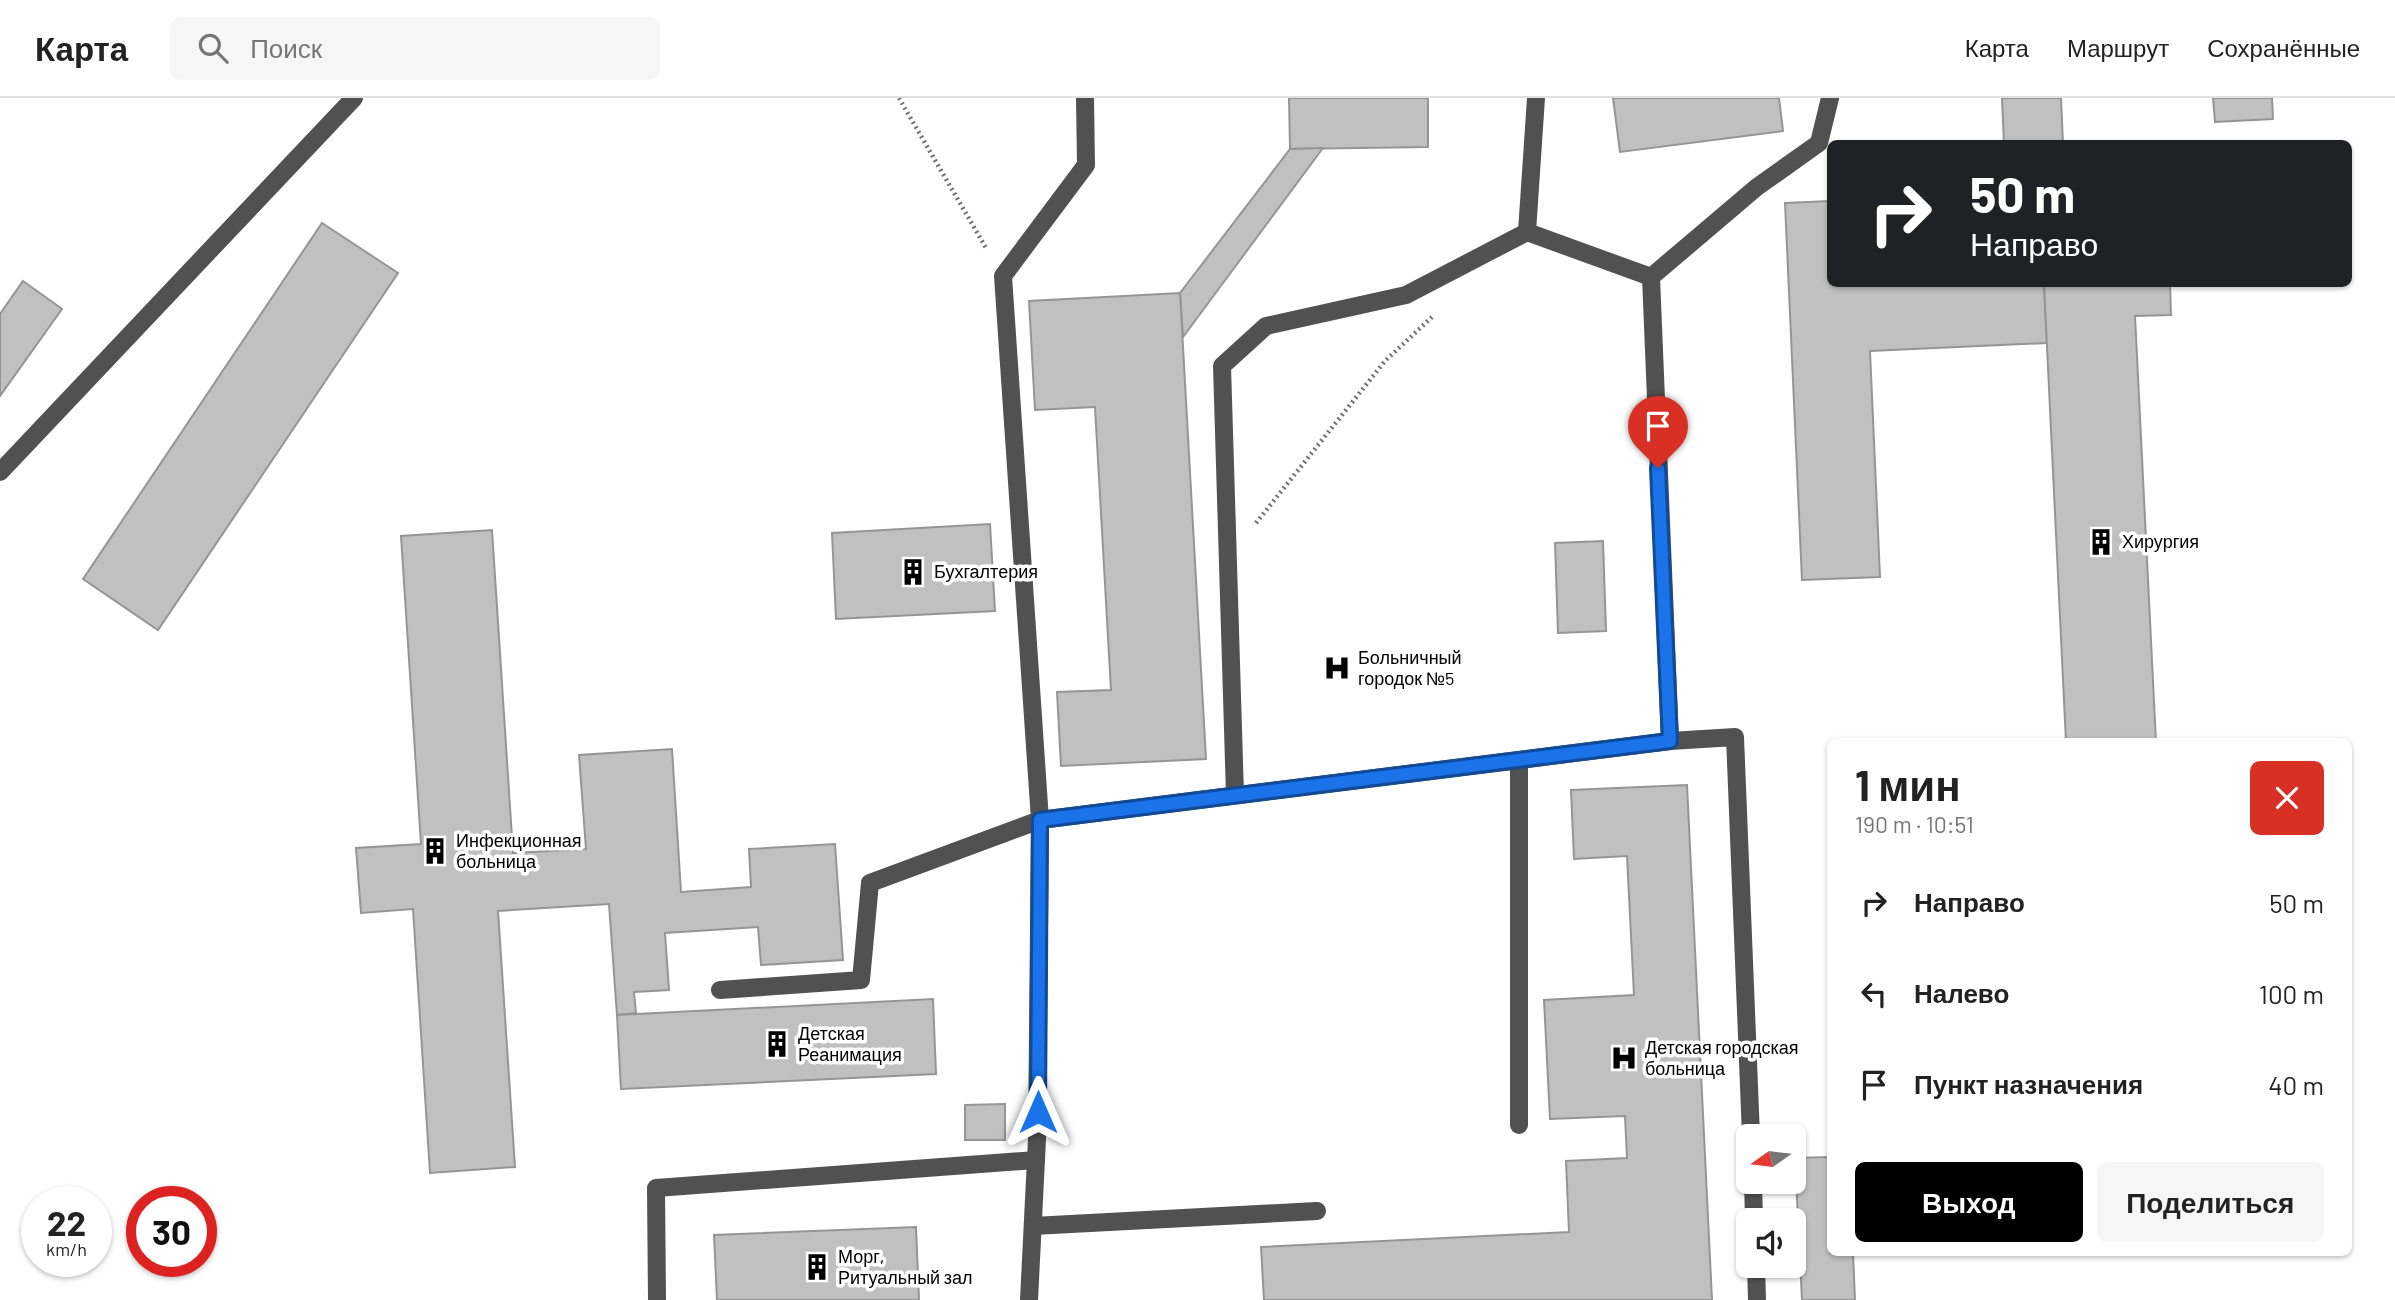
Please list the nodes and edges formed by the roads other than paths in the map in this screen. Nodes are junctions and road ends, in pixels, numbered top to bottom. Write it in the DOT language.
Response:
graph roads {
  1 [pos="354,98"];
  2 [pos="1085,98"];
  3 [pos="1535,98"];
  4 [pos="1830,98"];
  5 [pos="1527,232"];
  6 [pos="1651,277"];
  7 [pos="0,472"];
  8 [pos="1670,741"];
  9 [pos="1519,760"];
  10 [pos="1235,795"];
  11 [pos="1040,820"];
  12 [pos="720,990"];
  13 [pos="1751,1124"];
  14 [pos="1519,1125"];
  15 [pos="1036,1160"];
  16 [pos="1317,1211"];
  17 [pos="1033,1226"];
  18 [pos="1757,1278"];
  19 [pos="657,1300"];
  20 [pos="1029,1300"];
  21 [pos="1758,1300"];
  1 -- 7 [label="street"];
  2 -- 11 [label="street"];
  3 -- 5 [label="street"];
  4 -- 6 [label="street"];
  5 -- 6 [label="street"];
  5 -- 10 [label="street"];
  6 -- 8 [label="street"];
  8 -- 9 [label="street"];
  8 -- 13 [label="street"];
  9 -- 10 [label="street"];
  9 -- 14 [label="street"];
  10 -- 11 [label="street"];
  11 -- 12 [label="street"];
  11 -- 15 [label="street"];
  15 -- 17 [label="street"];
  15 -- 19 [label="street"];
  16 -- 17 [label="street"];
  17 -- 20 [label="street"];
  18 -- 21 [label="street"];
}
